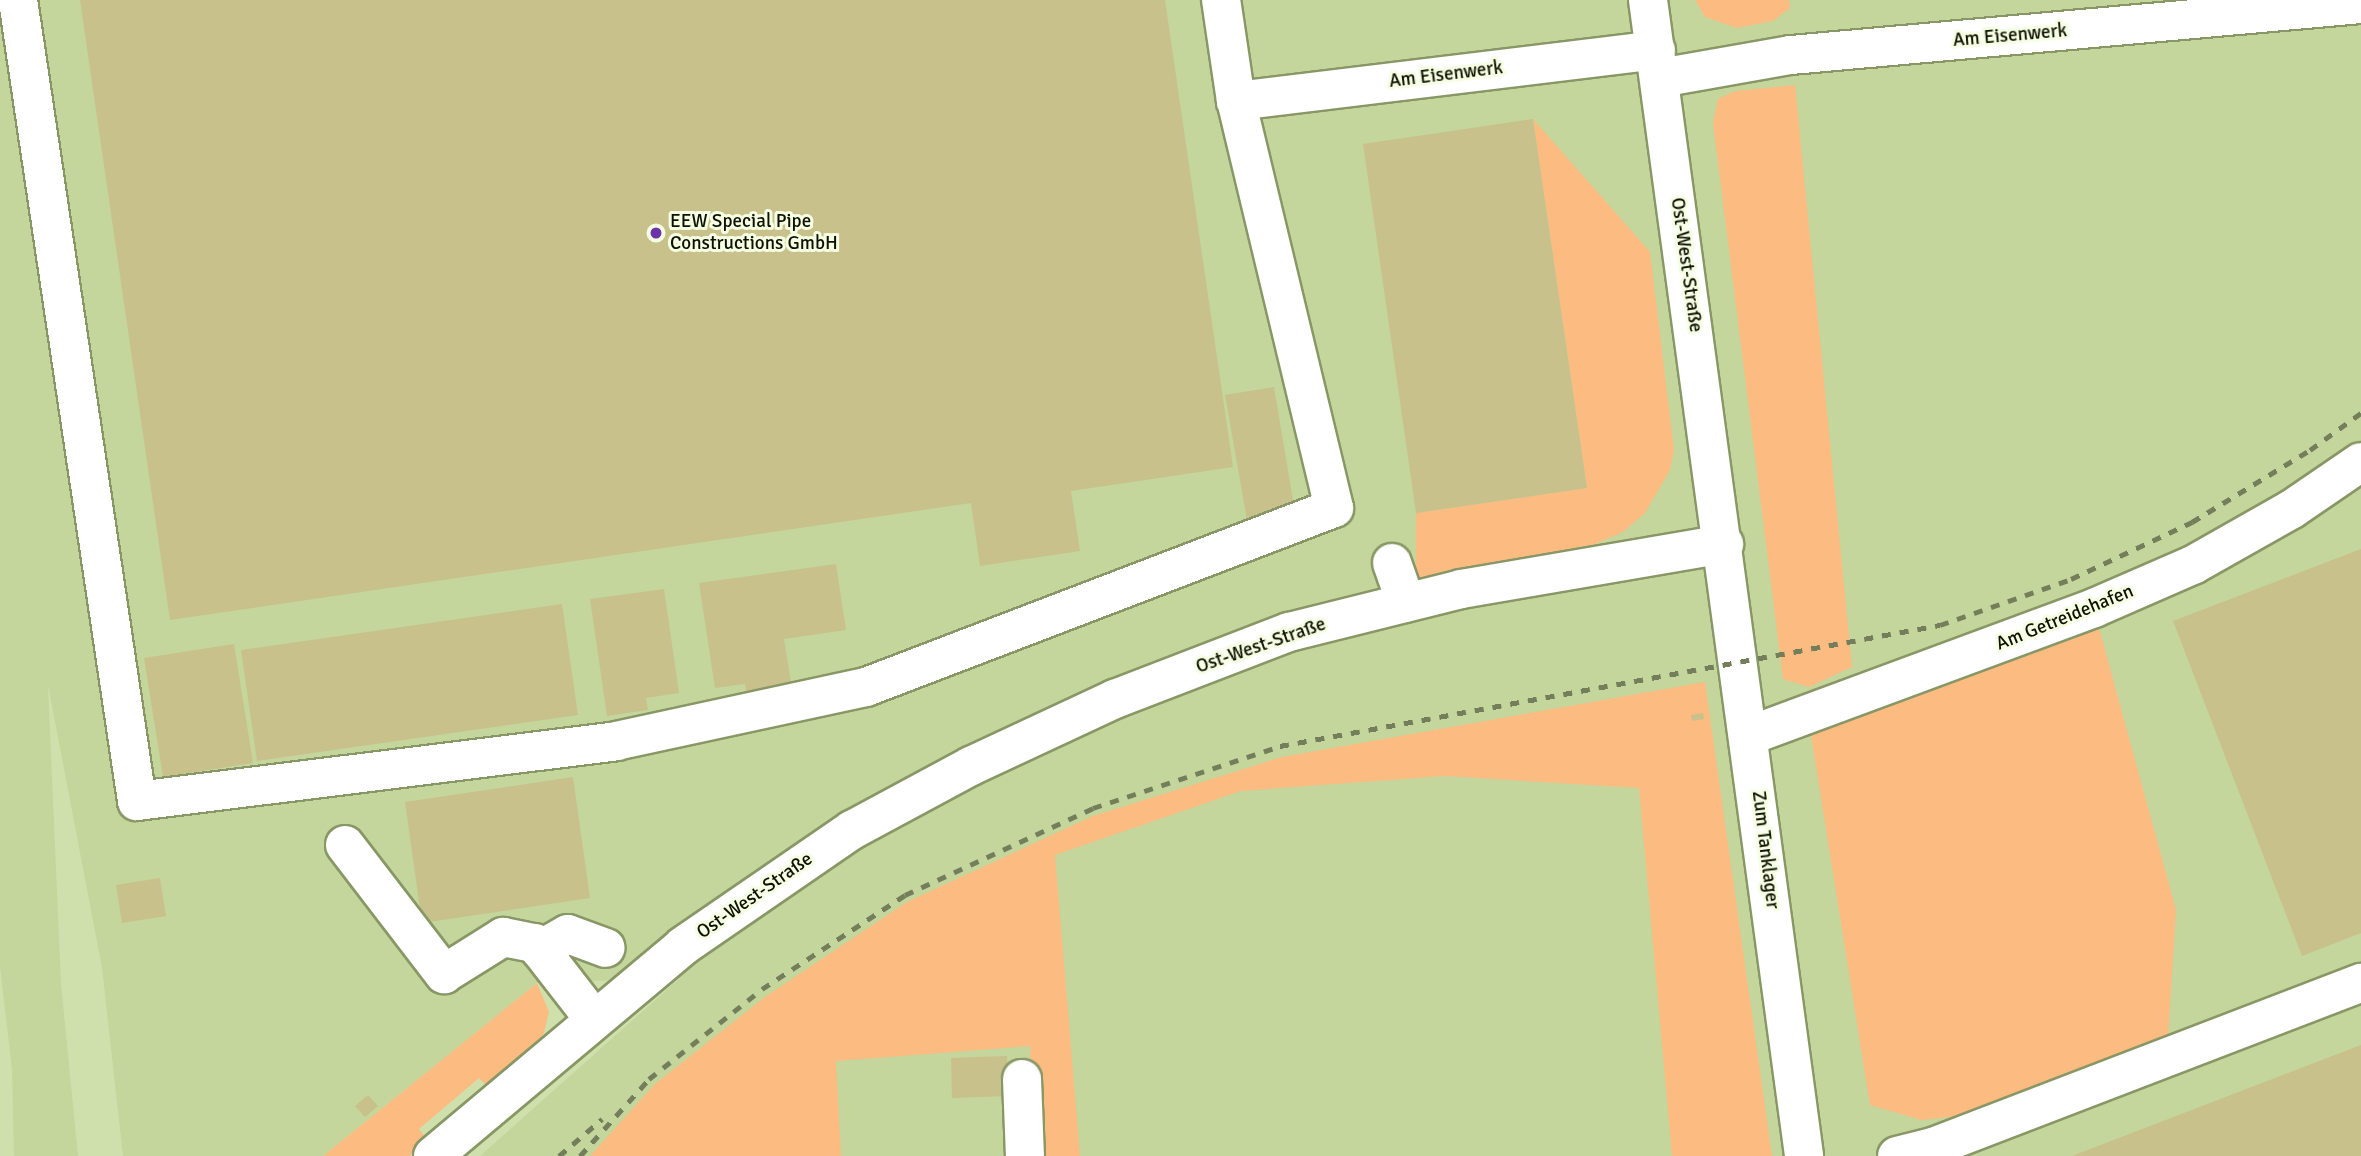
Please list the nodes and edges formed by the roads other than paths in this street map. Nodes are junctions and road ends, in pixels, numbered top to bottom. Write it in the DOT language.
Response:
graph roads {
  1 [pos="18,0"];
  2 [pos="1221,0"];
  3 [pos="1648,0"];
  4 [pos="2361,4"];
  5 [pos="1658,64"];
  6 [pos="1236,101"];
  7 [pos="2361,462"];
  8 [pos="1724,544"];
  9 [pos="1392,563"];
  10 [pos="1406,603"];
  11 [pos="1751,735"];
  12 [pos="345,845"];
  13 [pos="606,948"];
  14 [pos="540,950"];
  15 [pos="2361,983"];
  16 [pos="594,1019"];
  17 [pos="1022,1079"];
  18 [pos="433,1156"];
  19 [pos="1025,1156"];
  20 [pos="1804,1156"];
  21 [pos="1897,1156"];
  1 -- 6 [label="street"];
  2 -- 6 [label="street"];
  3 -- 5 [label="street, Ost-West-Straße"];
  4 -- 5 [label="street, Am Eisenwerk"];
  5 -- 6 [label="street, Am Eisenwerk"];
  5 -- 8 [label="street, Ost-West-Straße"];
  7 -- 11 [label="street, Am Getreidehafen"];
  8 -- 10 [label="street, Ost-West-Straße"];
  8 -- 11 [label="street, Zum Tanklager"];
  9 -- 10 [label="street"];
  10 -- 16 [label="street, Ost-West-Straße"];
  11 -- 20 [label="street, Zum Tanklager"];
  12 -- 14 [label="street"];
  13 -- 14 [label="street"];
  14 -- 16 [label="street"];
  15 -- 21 [label="street"];
  16 -- 18 [label="street, Ost-West-Straße"];
  17 -- 19 [label="street"];
}
